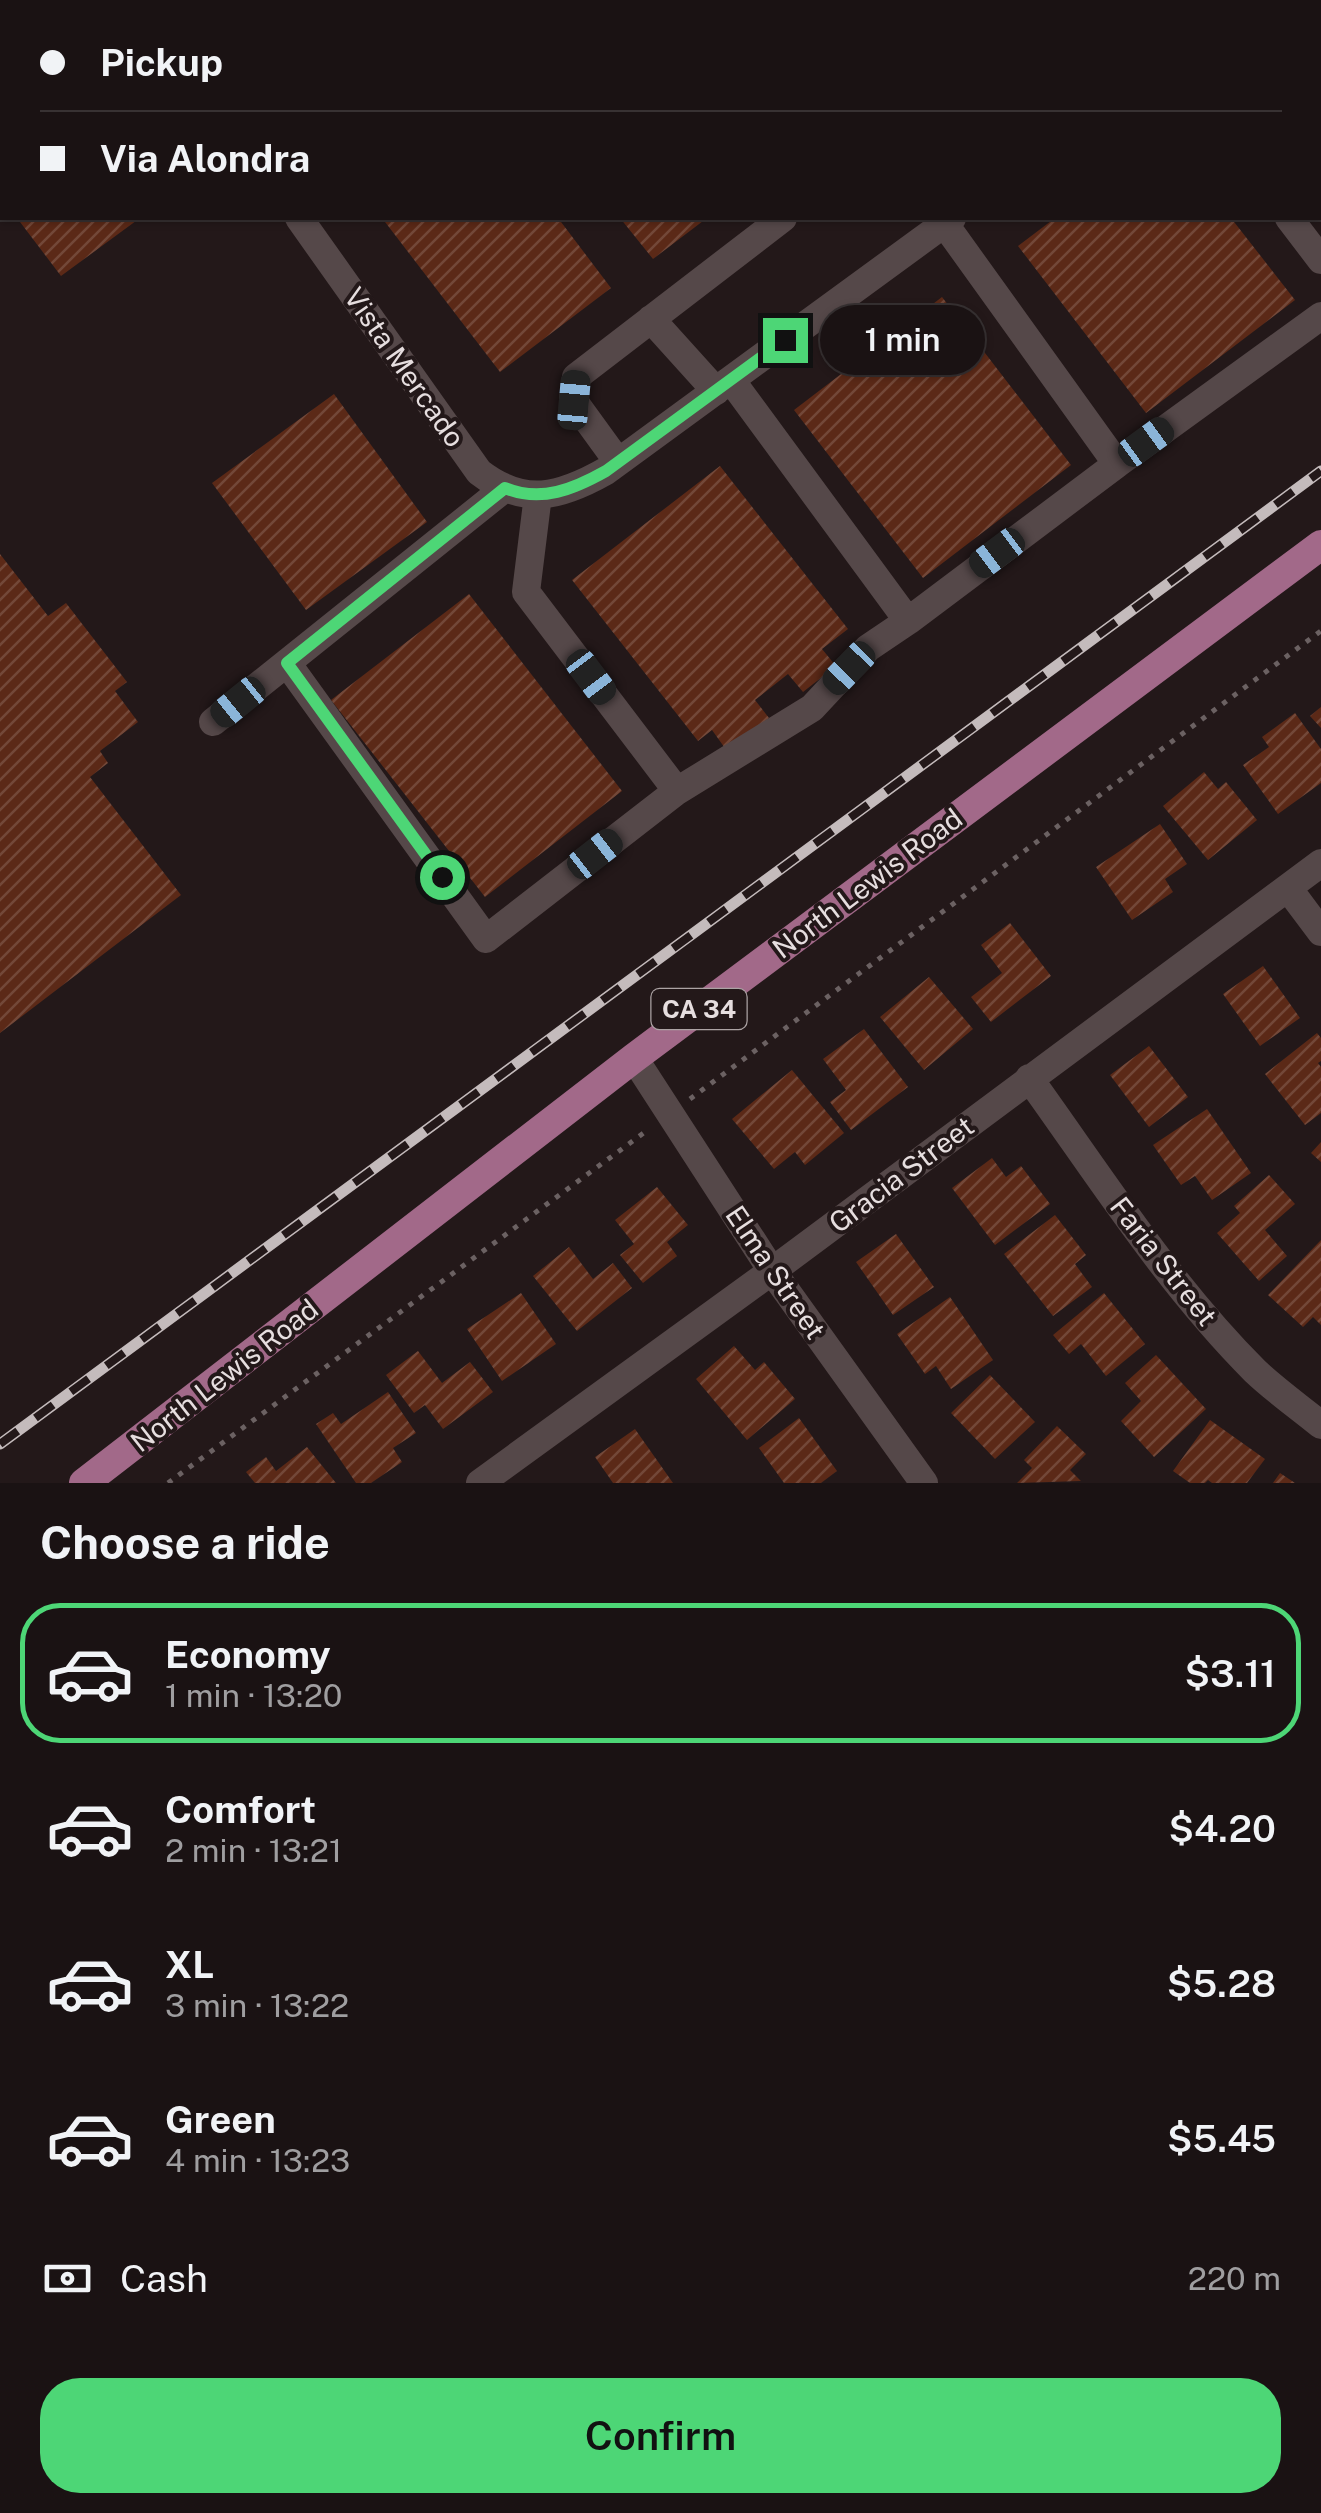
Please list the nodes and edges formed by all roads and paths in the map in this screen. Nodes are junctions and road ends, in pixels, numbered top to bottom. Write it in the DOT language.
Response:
graph roads {
  1 [pos="304,220"];
  2 [pos="780,220"];
  3 [pos="948,220"];
  4 [pos="1291,220"];
  5 [pos="1321,260"];
  6 [pos="1321,316"];
  7 [pos="651,319"];
  8 [pos="724,385"];
  9 [pos="618,462"];
  10 [pos="1117,464"];
  11 [pos="524,493"];
  12 [pos="1321,545"];
  13 [pos="908,621"];
  14 [pos="1321,631"];
  15 [pos="287,663"];
  16 [pos="213,722"];
  17 [pos="677,791"];
  18 [pos="1321,863"];
  19 [pos="1288,888"];
  20 [pos="1321,932"];
  21 [pos="634,1058"];
  22 [pos="1029,1078"];
  23 [pos="714,1080"];
  24 [pos="634,1141"];
  25 [pos="772,1271"];
  26 [pos="1321,1424"];
  27 [pos="519,1472"];
  28 [pos="84,1483"];
  29 [pos="168,1483"];
  30 [pos="480,1483"];
  31 [pos="924,1483"];
  1 -- 11 [label="street, Vista Mercado"];
  2 -- 7 [label="street"];
  3 -- 8 [label="street"];
  3 -- 10 [label="street"];
  4 -- 5 [label="street"];
  6 -- 10 [label="street"];
  7 -- 8 [label="street"];
  7 -- 9 [label="street"];
  8 -- 9 [label="street"];
  8 -- 13 [label="street"];
  9 -- 11 [label="street"];
  10 -- 13 [label="street"];
  11 -- 15 [label="street"];
  11 -- 17 [label="street"];
  12 -- 21 [label="main road, North Lewis Road / CA 34"];
  13 -- 17 [label="street"];
  14 -- 23 [label="path"];
  15 -- 16 [label="street"];
  15 -- 17 [label="street"];
  18 -- 19 [label="street, Gracia Street"];
  19 -- 20 [label="street"];
  19 -- 22 [label="street, Gracia Street"];
  21 -- 25 [label="street, Elma Street"];
  21 -- 28 [label="main road, North Lewis Road / CA 34"];
  22 -- 25 [label="street, Gracia Street"];
  22 -- 26 [label="street, Faria Street"];
  24 -- 29 [label="path"];
  25 -- 27 [label="street, Gracia Street"];
  25 -- 31 [label="street, Elma Street"];
  27 -- 30 [label="street, Gracia Street"];
}
